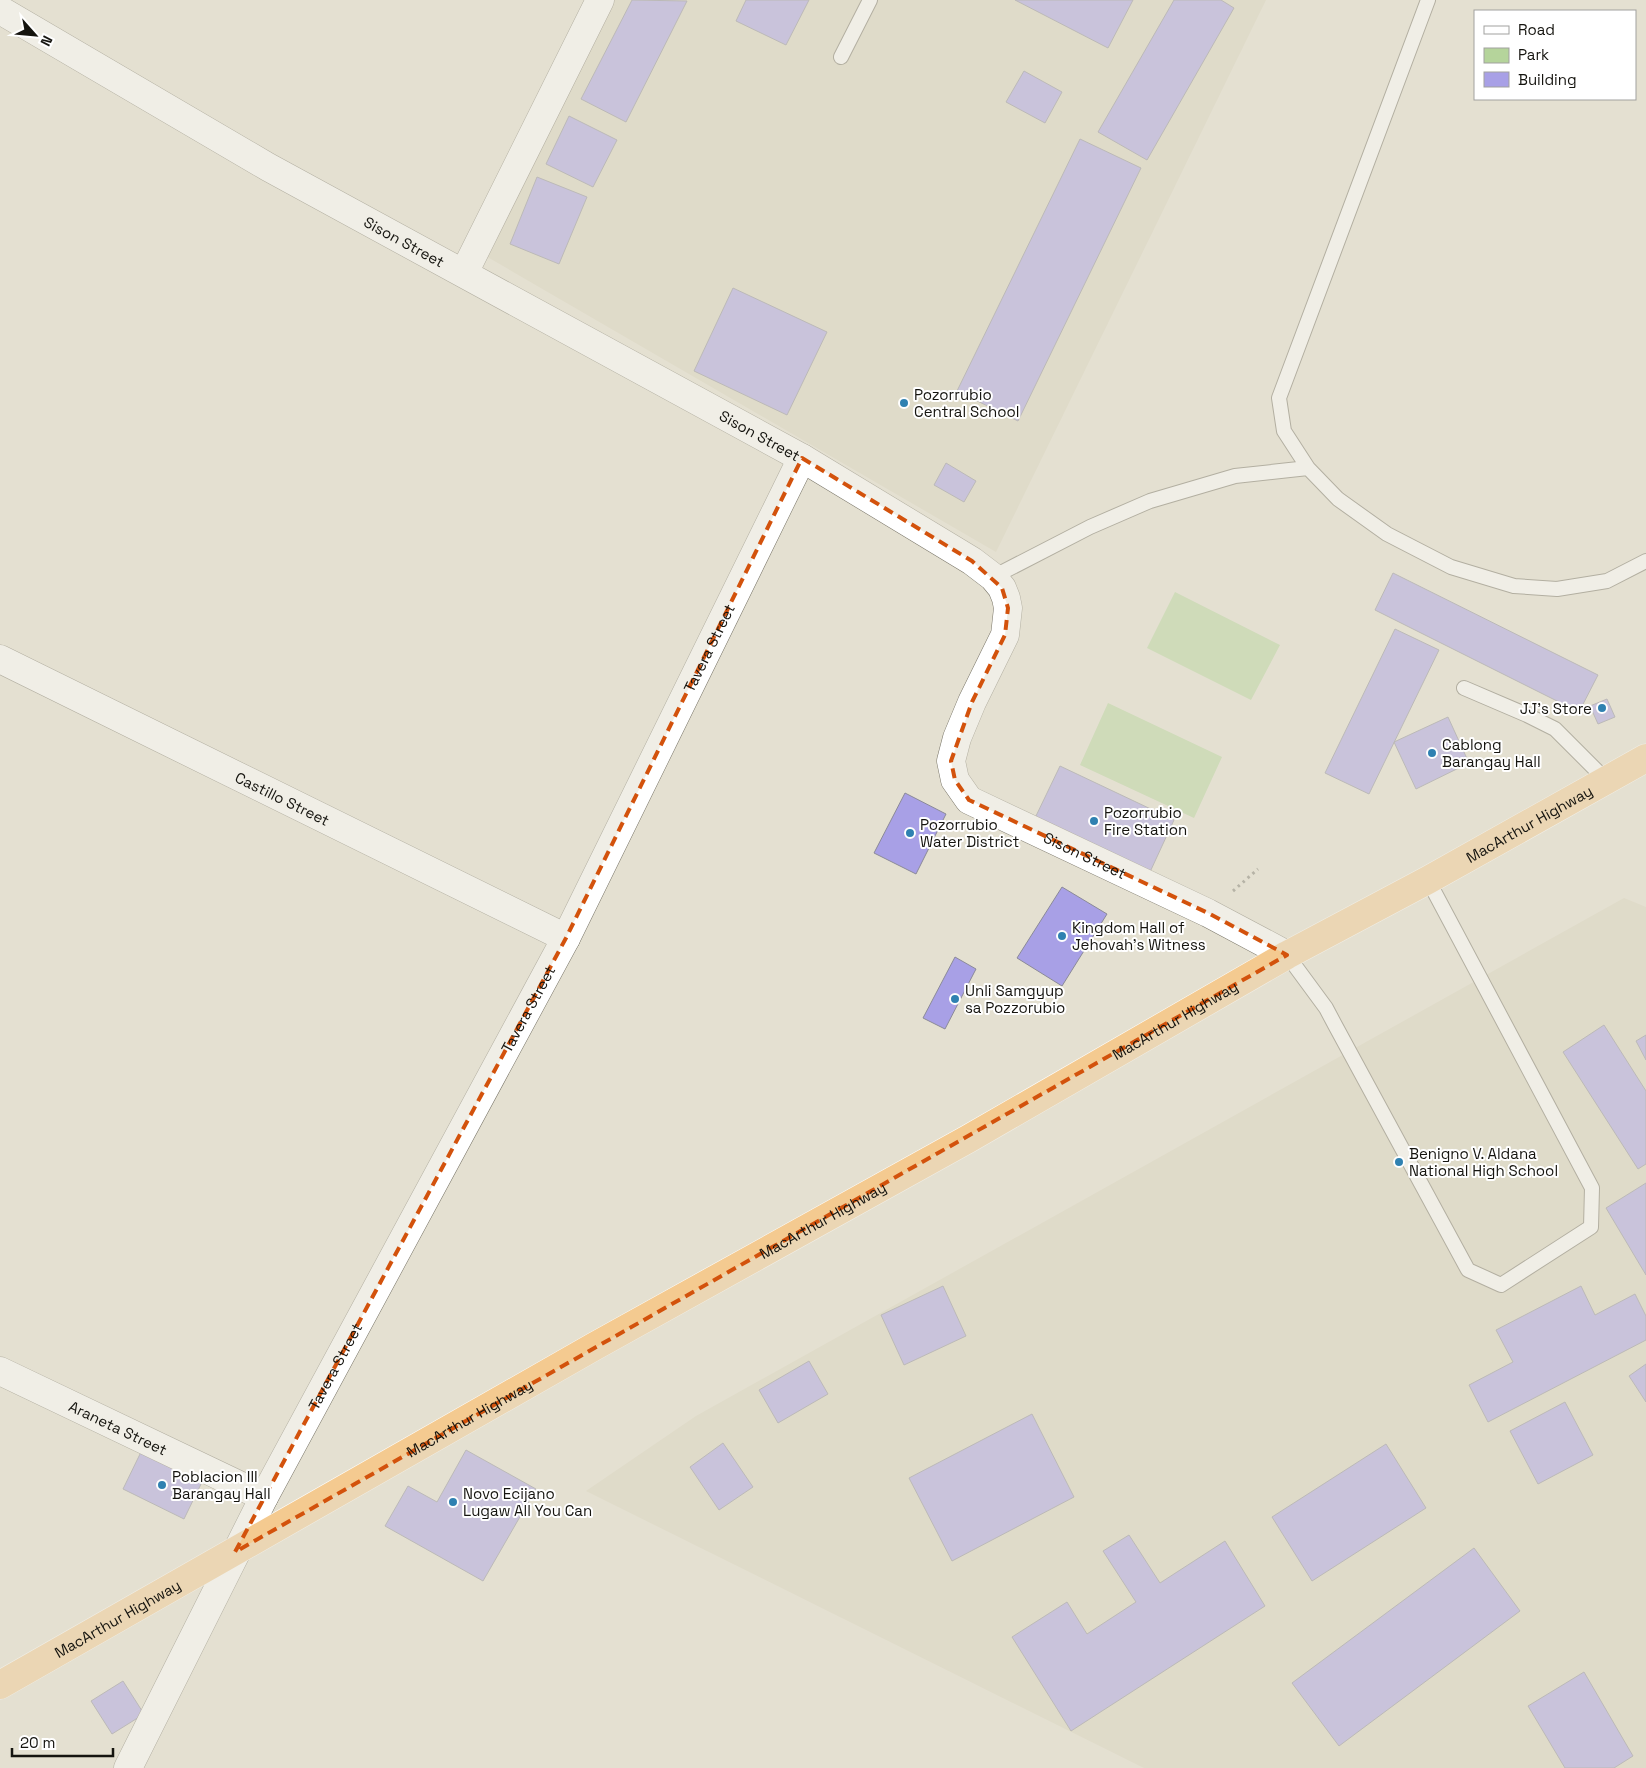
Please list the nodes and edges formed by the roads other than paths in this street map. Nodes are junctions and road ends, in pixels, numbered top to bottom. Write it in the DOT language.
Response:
graph roads {
  1 [pos="600,0"];
  2 [pos="870,0"];
  3 [pos="1428,0"];
  4 [pos="0,10"];
  5 [pos="841,57"];
  6 [pos="464,274"];
  7 [pos="802,458"];
  8 [pos="1308,468"];
  9 [pos="1646,561"];
  10 [pos="993,577"];
  11 [pos="0,659"];
  12 [pos="1464,688"];
  13 [pos="1646,758"];
  14 [pos="1607,781"];
  15 [pos="1428,880"];
  16 [pos="566,938"];
  17 [pos="1287,955"];
  18 [pos="0,1372"];
  19 [pos="264,1497"];
  20 [pos="235,1552"];
  21 [pos="0,1686"];
  22 [pos="128,1768"];
  1 -- 6 [label="street"];
  2 -- 5 [label="lane"];
  3 -- 8 [label="lane"];
  4 -- 6 [label="street, Sison Street"];
  6 -- 7 [label="street, Sison Street"];
  7 -- 10 [label="street, Sison Street"];
  7 -- 16 [label="street, Tavera Street"];
  8 -- 9 [label="lane"];
  8 -- 10 [label="lane"];
  10 -- 17 [label="street, Sison Street"];
  11 -- 16 [label="street, Castillo Street"];
  12 -- 14 [label="lane"];
  13 -- 14 [label="highway, MacArthur Highway"];
  14 -- 15 [label="highway, MacArthur Highway"];
  15 -- 17 [label="highway, MacArthur Highway"];
  15 -- 17 [label="lane"];
  16 -- 19 [label="street, Tavera Street"];
  17 -- 20 [label="highway, MacArthur Highway"];
  18 -- 19 [label="street, Araneta Street"];
  19 -- 20 [label="street, Tavera Street"];
  20 -- 21 [label="highway, MacArthur Highway"];
  20 -- 22 [label="street, Tavera Street"];
}
